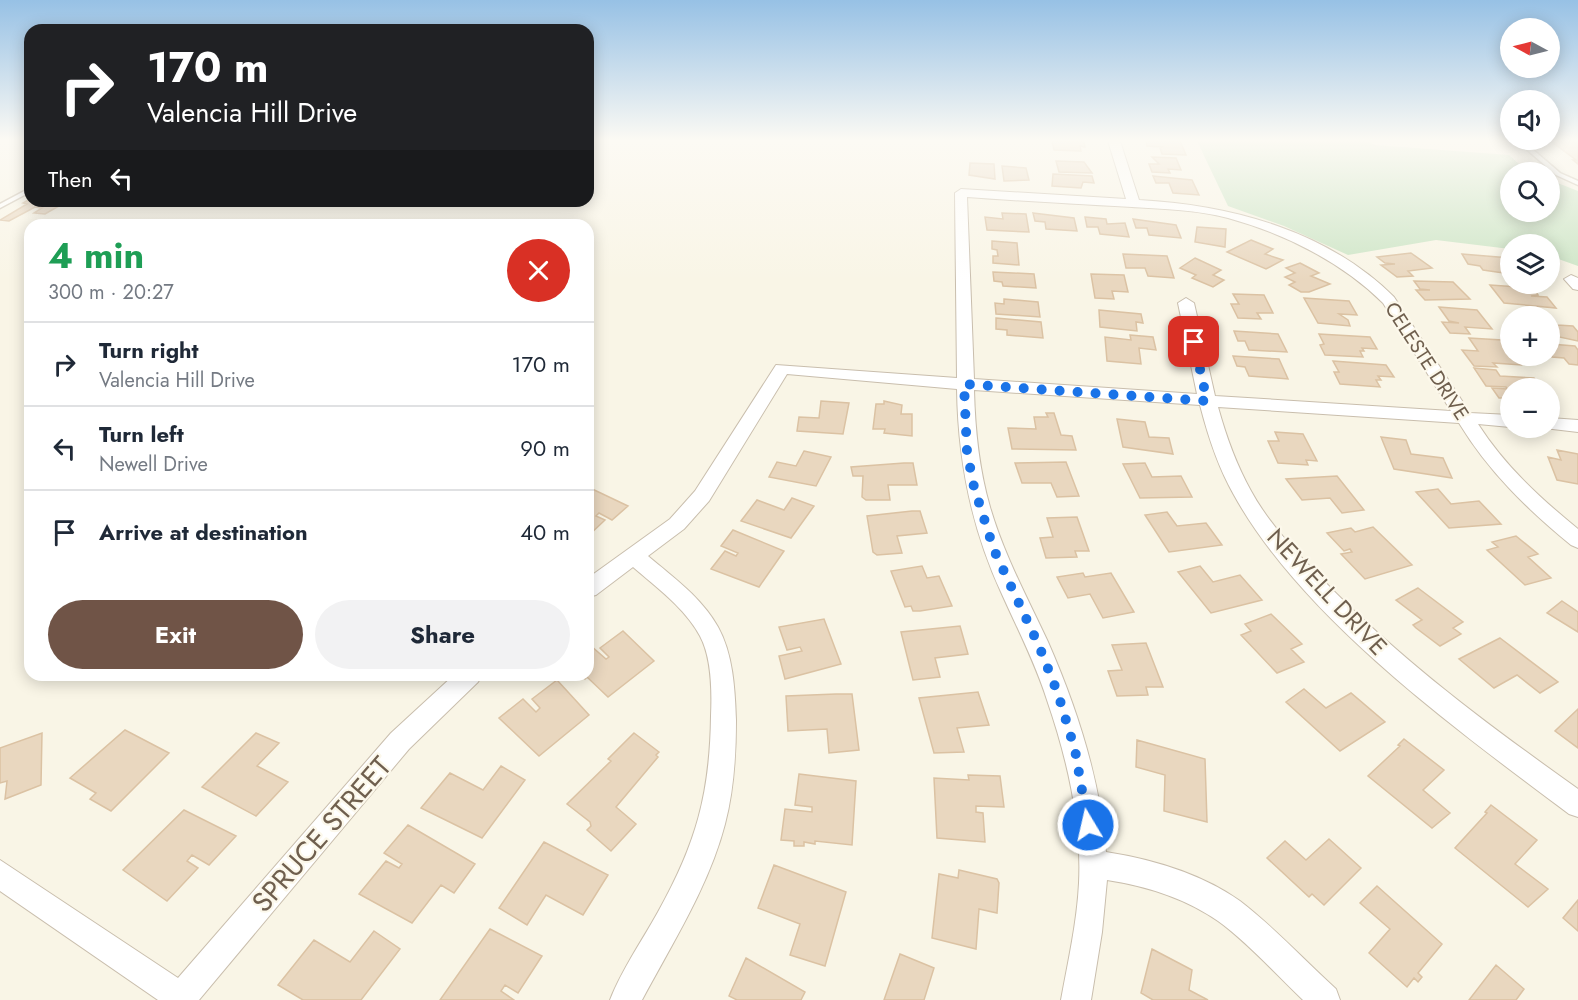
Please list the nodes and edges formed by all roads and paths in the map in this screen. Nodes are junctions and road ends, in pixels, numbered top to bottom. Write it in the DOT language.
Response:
graph roads {
  1 [pos="1129,188"];
  2 [pos="24,193"];
  3 [pos="1134,204"];
  4 [pos="0,206"];
  5 [pos="1186,303"];
  6 [pos="964,384"];
  7 [pos="1207,401"];
  8 [pos="1463,417"];
  9 [pos="1500,420"];
  10 [pos="1560,425"];
  11 [pos="1578,426"];
  12 [pos="1578,540"];
  13 [pos="636,556"];
  14 [pos="594,585"];
  15 [pos="464,681"];
  16 [pos="1578,805"];
  17 [pos="1093,864"];
  18 [pos="0,874"];
  19 [pos="180,999"];
  20 [pos="625,1000"];
  21 [pos="1076,1000"];
  22 [pos="1325,1000"];
  1 -- 3 [label="street"];
  2 -- 4 [label="lane"];
  3 -- 6 [label="street, CELESTE DRIVE"];
  3 -- 8 [label="street, CELESTE DRIVE"];
  5 -- 7 [label="street, NEWELL DRIVE"];
  6 -- 7 [label="street"];
  6 -- 13 [label="street"];
  6 -- 17 [label="street"];
  7 -- 8 [label="street"];
  7 -- 16 [label="street, NEWELL DRIVE"];
  8 -- 9 [label="street"];
  8 -- 12 [label="street, CELESTE DRIVE"];
  10 -- 11 [label="street"];
  13 -- 14 [label="street"];
  13 -- 20 [label="street"];
  15 -- 19 [label="street, SPRUCE STREET"];
  17 -- 21 [label="street"];
  17 -- 22 [label="street"];
  18 -- 19 [label="street"];
}
